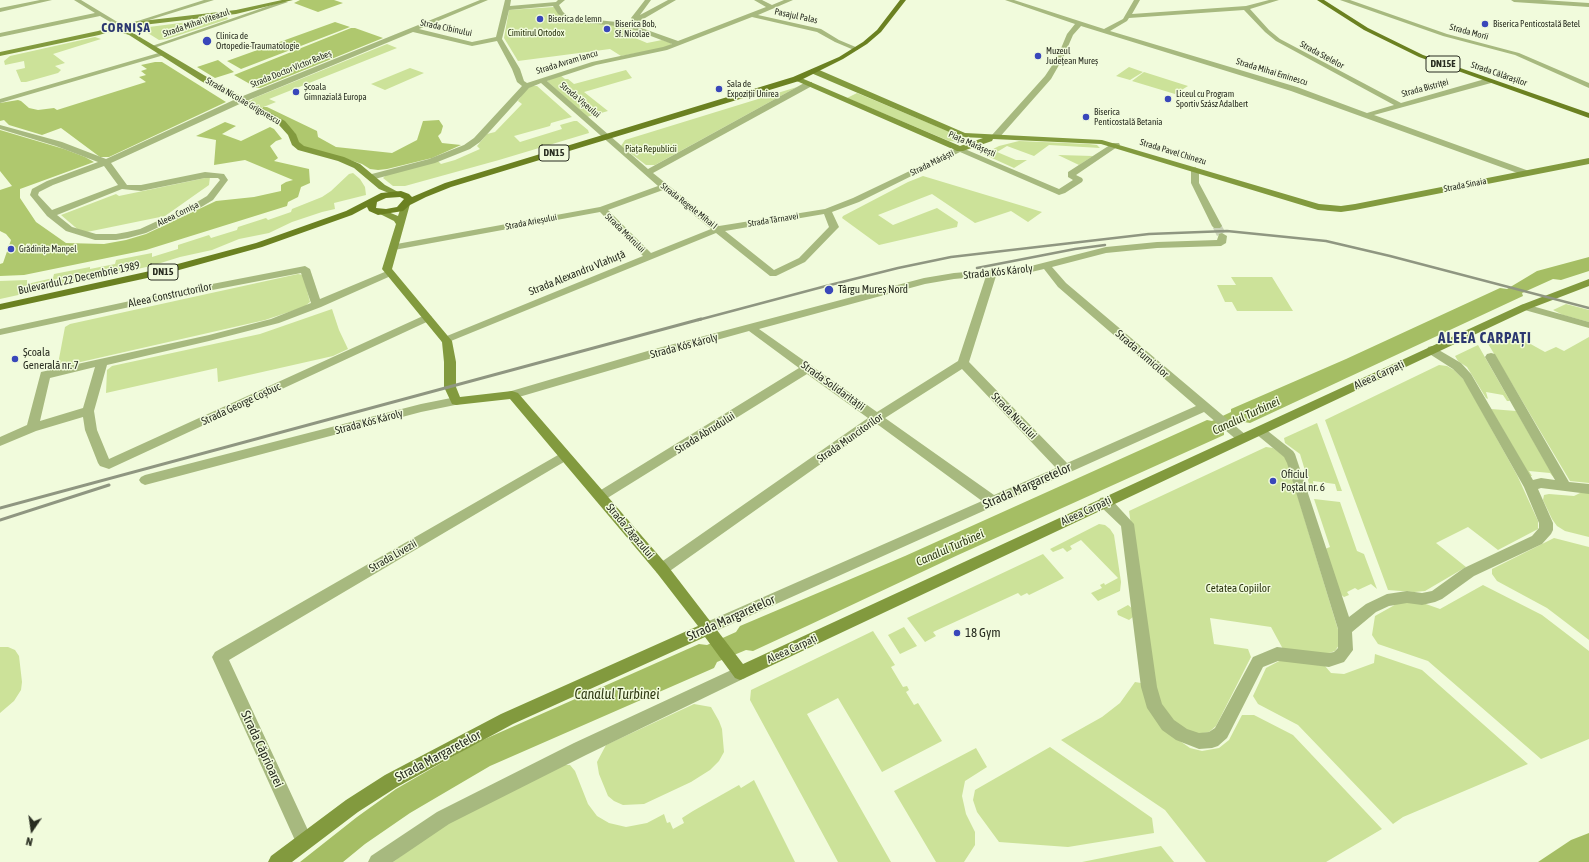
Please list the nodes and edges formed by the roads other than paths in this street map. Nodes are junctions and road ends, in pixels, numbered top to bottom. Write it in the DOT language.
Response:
graph roads {
  1 [pos="49,0"];
  2 [pos="77,0"];
  3 [pos="209,0"];
  4 [pos="485,0"];
  5 [pos="508,0"];
  6 [pos="648,0"];
  7 [pos="673,0"];
  8 [pos="757,0"];
  9 [pos="790,0"];
  10 [pos="904,0"];
  11 [pos="1008,0"];
  12 [pos="1137,0"];
  13 [pos="1276,0"];
  14 [pos="1320,0"];
  15 [pos="1343,0"];
  16 [pos="1514,0"];
  17 [pos="288,1"];
  18 [pos="560,2"];
  19 [pos="1586,3"];
  20 [pos="1362,5"];
  21 [pos="771,7"];
  22 [pos="506,8"];
  23 [pos="1246,8"];
  24 [pos="0,10"];
  25 [pos="1335,10"];
  26 [pos="100,14"];
  27 [pos="751,15"];
  28 [pos="1129,16"];
  29 [pos="1079,24"];
  30 [pos="628,25"];
  31 [pos="126,28"];
  32 [pos="413,30"];
  33 [pos="1104,31"];
  34 [pos="0,35"];
  35 [pos="499,38"];
  36 [pos="679,44"];
  37 [pos="152,47"];
  38 [pos="856,49"];
  39 [pos="0,54"];
  40 [pos="162,54"];
  41 [pos="814,71"];
  42 [pos="796,79"];
  43 [pos="540,80"];
  44 [pos="1488,81"];
  45 [pos="809,84"];
  46 [pos="526,86"];
  47 [pos="1589,86"];
  48 [pos="240,100"];
  49 [pos="0,101"];
  50 [pos="1399,105"];
  51 [pos="1367,115"];
  52 [pos="1589,116"];
  53 [pos="0,126"];
  54 [pos="606,136"];
  55 [pos="995,137"];
  56 [pos="1116,145"];
  57 [pos="960,149"];
  58 [pos="1589,161"];
  59 [pos="106,162"];
  60 [pos="1195,170"];
  61 [pos="647,173"];
  62 [pos="1526,173"];
  63 [pos="371,177"];
  64 [pos="448,185"];
  65 [pos="123,186"];
  66 [pos="665,187"];
  67 [pos="38,188"];
  68 [pos="397,193"];
  69 [pos="373,200"];
  70 [pos="407,203"];
  71 [pos="602,209"];
  72 [pos="1341,209"];
  73 [pos="827,211"];
  74 [pos="379,212"];
  75 [pos="50,214"];
  76 [pos="323,224"];
  77 [pos="401,225"];
  78 [pos="1217,226"];
  79 [pos="718,229"];
  80 [pos="1222,236"];
  81 [pos="394,247"];
  82 [pos="649,256"];
  83 [pos="1046,265"];
  84 [pos="390,273"];
  85 [pos="991,274"];
  86 [pos="1589,282"];
  87 [pos="316,305"];
  88 [pos="0,307"];
  89 [pos="1525,307"];
  90 [pos="427,318"];
  91 [pos="1589,325"];
  92 [pos="751,328"];
  93 [pos="0,332"];
  94 [pos="446,340"];
  95 [pos="1432,350"];
  96 [pos="1491,357"];
  97 [pos="102,362"];
  98 [pos="963,363"];
  99 [pos="808,368"];
  100 [pos="512,395"];
  101 [pos="456,401"];
  102 [pos="88,411"];
  103 [pos="1209,411"];
  104 [pos="877,418"];
  105 [pos="32,428"];
  106 [pos="1260,431"];
  107 [pos="1239,436"];
  108 [pos="0,442"];
  109 [pos="565,456"];
  110 [pos="1065,469"];
  111 [pos="145,480"];
  112 [pos="1530,486"];
  113 [pos="1565,486"];
  114 [pos="1589,489"];
  115 [pos="601,497"];
  116 [pos="992,501"];
  117 [pos="1105,502"];
  118 [pos="662,569"];
  119 [pos="1344,629"];
  120 [pos="712,634"];
  121 [pos="220,656"];
  122 [pos="736,668"];
  123 [pos="304,841"];
  124 [pos="277,862"];
  125 [pos="377,862"];
  1 -- 24 [label="street"];
  2 -- 26 [label="street"];
  3 -- 31 [label="street"];
  4 -- 32 [label="street, Strada Doctor Victor Babeș"];
  5 -- 22 [label="street"];
  6 -- 30 [label="street"];
  7 -- 30 [label="street"];
  8 -- 21 [label="street"];
  9 -- 21 [label="street, Strada Avram Iancu"];
  10 -- 38 [label="main road, DN15"];
  11 -- 29 [label="street, Strada Mihai Eminescu"];
  12 -- 28 [label="street"];
  13 -- 23 [label="street"];
  14 -- 25 [label="main road, Strada Călărașilor / DN15E"];
  15 -- 20 [label="street, Strada Morii"];
  16 -- 19 [label="street"];
  17 -- 31 [label="street"];
  17 -- 37 [label="street, Strada Mihai Viteazul"];
  18 -- 22 [label="street"];
  18 -- 30 [label="street"];
  20 -- 25 [label="street"];
  20 -- 47 [label="street, Strada Morii"];
  21 -- 27 [label="street, Strada Avram Iancu"];
  22 -- 35 [label="street"];
  23 -- 28 [label="street"];
  23 -- 50 [label="street, Strada Stelelor"];
  25 -- 44 [label="main road, Strada Călărașilor / DN15E"];
  26 -- 31 [label="street"];
  26 -- 34 [label="street"];
  27 -- 36 [label="street, Strada Avram Iancu"];
  27 -- 38 [label="street, Pasajul Palas"];
  28 -- 33 [label="street"];
  29 -- 33 [label="street, Strada Mihai Eminescu"];
  29 -- 55 [label="street, Strada Mărăști"];
  30 -- 36 [label="street"];
  31 -- 37 [label="street, Strada Nicolae Grigorescu"];
  31 -- 39 [label="street"];
  32 -- 35 [label="street, Strada Cibinului"];
  32 -- 48 [label="street, Strada Doctor Victor Babeș"];
  33 -- 51 [label="street, Strada Mihai Eminescu"];
  35 -- 46 [label="street"];
  36 -- 43 [label="street, Strada Avram Iancu"];
  37 -- 40 [label="street, Strada Nicolae Grigorescu"];
  38 -- 41 [label="main road, DN15"];
  40 -- 48 [label="street, Strada Nicolae Grigorescu"];
  40 -- 49 [label="street"];
  41 -- 42 [label="main road, DN15"];
  41 -- 55 [label="street, Piața Mărășești"];
  42 -- 45 [label="street, Piața Mărășești"];
  42 -- 54 [label="main road, DN15"];
  43 -- 46 [label="street, Strada Avram Iancu"];
  43 -- 54 [label="street, Strada Vișeului"];
  44 -- 50 [label="street, Strada Bistriței"];
  44 -- 52 [label="main road, Strada Călărașilor / DN15E"];
  45 -- 57 [label="street, Piața Mărășești"];
  45 -- 61 [label="street"];
  46 -- 63 [label="street, Strada Avram Iancu"];
  48 -- 59 [label="street, Strada Doctor Victor Babeș"];
  48 -- 63 [label="street, Strada Nicolae Grigorescu"];
  50 -- 51 [label="street, Strada Bistriței"];
  51 -- 62 [label="street, Strada Mihai Eminescu"];
  53 -- 59 [label="street"];
  54 -- 61 [label="street, Strada Regele Mihai I"];
  54 -- 64 [label="main road, DN15"];
  55 -- 56 [label="street, Strada Pavel Chinezu"];
  55 -- 57 [label="street, Strada Mărăști"];
  56 -- 57 [label="street, Piața Mărășești"];
  56 -- 60 [label="street, Strada Pavel Chinezu"];
  57 -- 73 [label="street, Strada Mărăști"];
  58 -- 62 [label="street, Strada Sinaia"];
  59 -- 65 [label="street"];
  59 -- 67 [label="street, Strada Doctor Victor Babeș"];
  60 -- 72 [label="street, Strada Pavel Chinezu"];
  60 -- 78 [label="street"];
  61 -- 66 [label="street, Strada Regele Mihai I"];
  62 -- 72 [label="street, Strada Sinaia"];
  63 -- 68 [label="street, Strada Nicolae Grigorescu"];
  63 -- 69 [label="street"];
  64 -- 68 [label="main road, DN15"];
  64 -- 70 [label="main road, DN15"];
  65 -- 75 [label="street, Aleea Cornișa"];
  65 -- 75 [label="street, Aleea Cornișa"];
  66 -- 71 [label="street, Strada Arieșului"];
  66 -- 79 [label="street, Strada Regele Mihai I"];
  67 -- 75 [label="street, Aleea Cornișa"];
  68 -- 69 [label="main road, Bulevardul 22 Decembrie 1989 / DN15"];
  68 -- 70 [label="main road"];
  69 -- 74 [label="main road"];
  69 -- 76 [label="main road, Bulevardul 22 Decembrie 1989 / DN15"];
  70 -- 74 [label="main road, Bulevardul 22 Decembrie 1989 / DN15"];
  70 -- 77 [label="street"];
  71 -- 81 [label="street, Strada Arieșului"];
  71 -- 82 [label="street, Strada Motrului"];
  73 -- 79 [label="street, Strada Târnavei"];
  73 -- 79 [label="street, Strada Regele Mihai I"];
  74 -- 76 [label="main road, Bulevardul 22 Decembrie 1989 / DN15"];
  74 -- 77 [label="street"];
  76 -- 88 [label="main road, Bulevardul 22 Decembrie 1989 / DN15"];
  77 -- 81 [label="street"];
  79 -- 82 [label="street, Strada Alexandru Vlahuță"];
  80 -- 83 [label="street, Strada Kós Károly"];
  81 -- 84 [label="street"];
  82 -- 94 [label="street, Strada Alexandru Vlahuță"];
  83 -- 85 [label="street, Strada Kós Károly"];
  83 -- 103 [label="street, Strada Furnicilor"];
  84 -- 87 [label="street"];
  84 -- 90 [label="street"];
  85 -- 92 [label="street, Strada Kós Károly"];
  85 -- 98 [label="street"];
  86 -- 89 [label="street, Aleea Carpați"];
  87 -- 93 [label="street, Aleea Constructorilor"];
  87 -- 97 [label="street"];
  89 -- 91 [label="street"];
  89 -- 95 [label="street, Aleea Carpați"];
  90 -- 94 [label="street"];
  90 -- 102 [label="street, Strada George Coșbuc"];
  92 -- 99 [label="street, Strada Solidarității"];
  92 -- 100 [label="street, Strada Kós Károly"];
  94 -- 101 [label="street"];
  95 -- 106 [label="street, Aleea Carpați"];
  95 -- 112 [label="street"];
  96 -- 113 [label="street"];
  97 -- 102 [label="street, Strada George Coșbuc"];
  97 -- 105 [label="street"];
  98 -- 104 [label="street, Strada Muncitorilor"];
  98 -- 110 [label="street, Strada Nucului"];
  99 -- 104 [label="street, Strada Solidarității"];
  99 -- 115 [label="street, Strada Abrudului"];
  100 -- 101 [label="street, Strada Kós Károly"];
  100 -- 109 [label="street, Strada Zăgazului"];
  101 -- 111 [label="street, Strada Kós Károly"];
  102 -- 105 [label="street"];
  103 -- 107 [label="street, Strada Furnicilor"];
  103 -- 110 [label="street, Strada Margaretelor"];
  104 -- 116 [label="street, Strada Solidarității"];
  104 -- 118 [label="street, Strada Muncitorilor"];
  105 -- 108 [label="street"];
  106 -- 107 [label="street, Aleea Carpați"];
  106 -- 119 [label="street"];
  107 -- 117 [label="street, Aleea Carpați"];
  109 -- 115 [label="street, Strada Zăgazului"];
  109 -- 121 [label="street, Strada Livezii"];
  110 -- 116 [label="street, Strada Margaretelor"];
  112 -- 113 [label="street"];
  112 -- 119 [label="street"];
  113 -- 114 [label="street"];
  115 -- 118 [label="street, Strada Zăgazului"];
  116 -- 120 [label="street, Strada Margaretelor"];
  117 -- 119 [label="street"];
  117 -- 122 [label="street, Aleea Carpați"];
  118 -- 120 [label="street, Strada Zăgazului"];
  120 -- 122 [label="street, Strada Zăgazului"];
  120 -- 123 [label="street, Strada Margaretelor"];
  121 -- 123 [label="street, Strada Căprioarei"];
  122 -- 125 [label="street"];
  123 -- 124 [label="street, Strada Margaretelor"];
}
